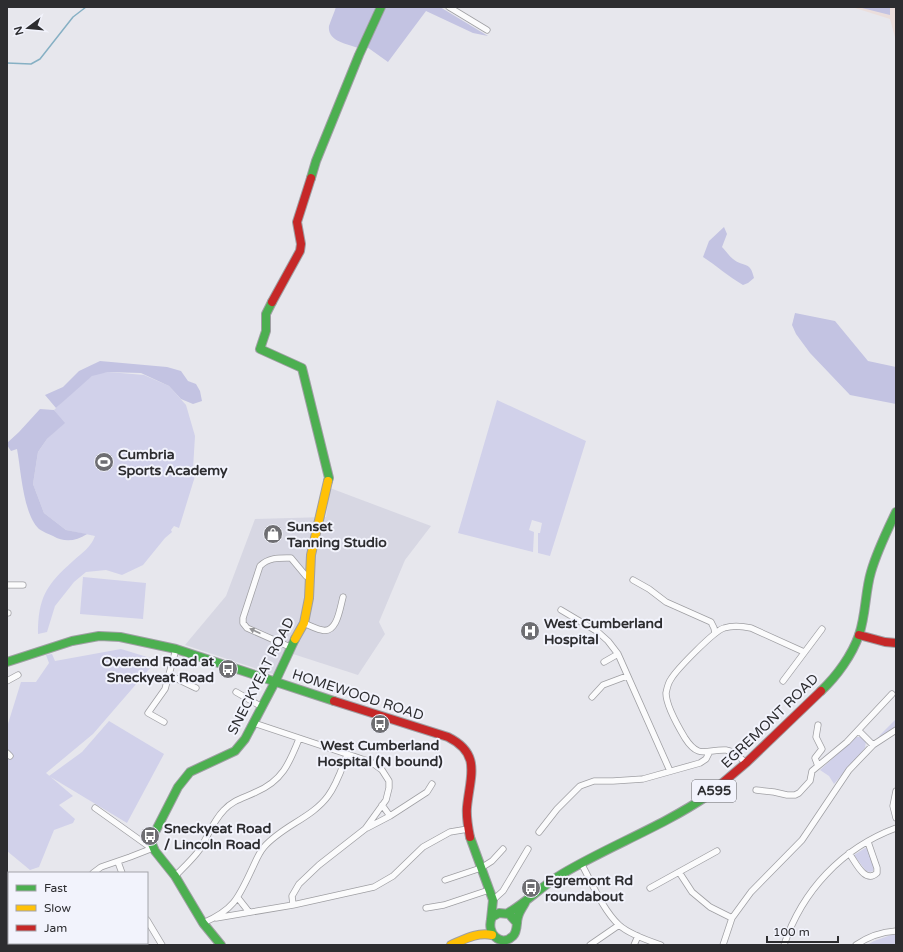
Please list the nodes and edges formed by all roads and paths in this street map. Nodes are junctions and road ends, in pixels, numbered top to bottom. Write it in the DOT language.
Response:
graph roads {
  1 [pos="381,7"];
  2 [pos="449,7"];
  3 [pos="487,30"];
  4 [pos="896,512"];
  5 [pos="310,578"];
  6 [pos="633,580"];
  7 [pos="7,585"];
  8 [pos="23,585"];
  9 [pos="343,597"];
  10 [pos="561,610"];
  11 [pos="304,623"];
  12 [pos="822,629"];
  13 [pos="715,633"];
  14 [pos="858,635"];
  15 [pos="896,643"];
  16 [pos="290,647"];
  17 [pos="176,649"];
  18 [pos="804,652"];
  19 [pos="618,654"];
  20 [pos="7,662"];
  21 [pos="604,662"];
  22 [pos="18,675"];
  23 [pos="169,675"];
  24 [pos="627,676"];
  25 [pos="7,681"];
  26 [pos="783,681"];
  27 [pos="275,682"];
  28 [pos="196,688"];
  29 [pos="236,692"];
  30 [pos="892,694"];
  31 [pos="592,697"];
  32 [pos="262,707"];
  33 [pos="164,722"];
  34 [pos="254,723"];
  35 [pos="818,725"];
  36 [pos="859,730"];
  37 [pos="896,730"];
  38 [pos="299,739"];
  39 [pos="873,745"];
  40 [pos="709,753"];
  41 [pos="347,754"];
  42 [pos="746,763"];
  43 [pos="818,766"];
  44 [pos="670,771"];
  45 [pos="432,784"];
  46 [pos="756,790"];
  47 [pos="896,791"];
  48 [pos="382,805"];
  49 [pos="94,808"];
  50 [pos="390,816"];
  51 [pos="896,818"];
  52 [pos="896,828"];
  53 [pos="365,829"];
  54 [pos="468,829"];
  55 [pos="540,832"];
  56 [pos="868,842"];
  57 [pos="152,848"];
  58 [pos="503,849"];
  59 [pos="528,849"];
  60 [pos="717,851"];
  61 [pos="849,853"];
  62 [pos="118,862"];
  63 [pos="581,864"];
  64 [pos="481,868"];
  65 [pos="94,872"];
  66 [pos="122,872"];
  67 [pos="679,872"];
  68 [pos="175,876"];
  69 [pos="446,880"];
  70 [pos="650,888"];
  71 [pos="489,890"];
  72 [pos="238,898"];
  73 [pos="529,898"];
  74 [pos="493,900"];
  75 [pos="293,905"];
  76 [pos="426,908"];
  77 [pos="249,912"];
  78 [pos="505,912"];
  79 [pos="216,918"];
  80 [pos="732,918"];
  81 [pos="491,920"];
  82 [pos="148,922"];
  83 [pos="204,923"];
  84 [pos="517,923"];
  85 [pos="619,925"];
  86 [pos="896,931"];
  87 [pos="474,935"];
  88 [pos="638,936"];
  89 [pos="509,938"];
  90 [pos="494,939"];
  91 [pos="162,945"];
  92 [pos="221,945"];
  93 [pos="451,945"];
  94 [pos="503,945"];
  95 [pos="590,945"];
  96 [pos="634,945"];
  97 [pos="661,945"];
  98 [pos="723,945"];
  99 [pos="784,945"];
  100 [pos="856,945"];
  1 -- 5 [label="main road, SNECKYEAT ROAD"];
  2 -- 3 [label="street"];
  4 -- 14 [label="main road, EGREMONT ROAD / A595"];
  5 -- 11 [label="main road, SNECKYEAT ROAD"];
  16 -- 5 [label="street, one-way"];
  6 -- 13 [label="street"];
  7 -- 8 [label="street"];
  9 -- 11 [label="street"];
  10 -- 19 [label="street"];
  11 -- 16 [label="main road, SNECKYEAT ROAD"];
  12 -- 18 [label="street"];
  13 -- 18 [label="street"];
  13 -- 40 [label="street"];
  14 -- 15 [label="main road"];
  14 -- 42 [label="main road, EGREMONT ROAD / A595"];
  16 -- 27 [label="main road, SNECKYEAT ROAD"];
  17 -- 20 [label="main road, HOMEWOOD ROAD"];
  17 -- 23 [label="street"];
  17 -- 27 [label="main road, HOMEWOOD ROAD"];
  18 -- 26 [label="street"];
  19 -- 21 [label="street"];
  19 -- 24 [label="street"];
  22 -- 25 [label="street"];
  23 -- 28 [label="street"];
  23 -- 33 [label="street"];
  24 -- 31 [label="street"];
  24 -- 44 [label="street"];
  27 -- 32 [label="main road, SNECKYEAT ROAD"];
  27 -- 54 [label="main road, HOMEWOOD ROAD"];
  29 -- 32 [label="street"];
  30 -- 36 [label="street"];
  32 -- 34 [label="main road, SNECKYEAT ROAD"];
  34 -- 38 [label="street"];
  34 -- 57 [label="main road, SNECKYEAT ROAD"];
  35 -- 43 [label="street"];
  36 -- 39 [label="street"];
  36 -- 43 [label="street"];
  37 -- 39 [label="street"];
  38 -- 41 [label="street"];
  38 -- 68 [label="street"];
  39 -- 80 [label="street"];
  40 -- 42 [label="street"];
  40 -- 44 [label="street"];
  41 -- 48 [label="street"];
  41 -- 72 [label="street"];
  42 -- 63 [label="main road, EGREMONT ROAD / A595"];
  43 -- 46 [label="street"];
  44 -- 55 [label="street"];
  45 -- 50 [label="street"];
  47 -- 51 [label="street"];
  48 -- 50 [label="street"];
  48 -- 53 [label="street"];
  49 -- 57 [label="street"];
  50 -- 53 [label="street"];
  52 -- 56 [label="street"];
  53 -- 75 [label="street"];
  54 -- 64 [label="main road, HOMEWOOD ROAD"];
  54 -- 75 [label="street"];
  56 -- 61 [label="street"];
  56 -- 61 [label="street"];
  57 -- 62 [label="street"];
  57 -- 68 [label="main road"];
  58 -- 64 [label="street"];
  59 -- 74 [label="street"];
  60 -- 67 [label="street"];
  61 -- 99 [label="street"];
  62 -- 65 [label="street"];
  62 -- 66 [label="street"];
  63 -- 73 [label="main road, EGREMONT ROAD / A595"];
  63 -- 85 [label="street"];
  64 -- 69 [label="street"];
  64 -- 71 [label="main road, HOMEWOOD ROAD"];
  67 -- 70 [label="street"];
  67 -- 80 [label="street"];
  68 -- 83 [label="main road"];
  71 -- 74 [label="main road, HOMEWOOD ROAD"];
  71 -- 76 [label="street"];
  72 -- 77 [label="street"];
  72 -- 79 [label="street"];
  73 -- 78 [label="main road, A595"];
  73 -- 84 [label="main road, A595"];
  74 -- 78 [label="main road"];
  74 -- 81 [label="main road"];
  75 -- 77 [label="street"];
  77 -- 79 [label="street"];
  78 -- 81 [label="main road, A595"];
  78 -- 84 [label="main road"];
  79 -- 83 [label="street"];
  80 -- 98 [label="street"];
  81 -- 87 [label="main road"];
  81 -- 90 [label="main road"];
  82 -- 91 [label="street"];
  83 -- 92 [label="main road"];
  84 -- 89 [label="main road, A595"];
  85 -- 88 [label="street"];
  85 -- 95 [label="street"];
  86 -- 100 [label="street"];
  87 -- 90 [label="main road"];
  87 -- 93 [label="main road"];
  88 -- 96 [label="street"];
  88 -- 97 [label="street"];
  89 -- 90 [label="main road"];
  89 -- 94 [label="main road, A595"];
}
